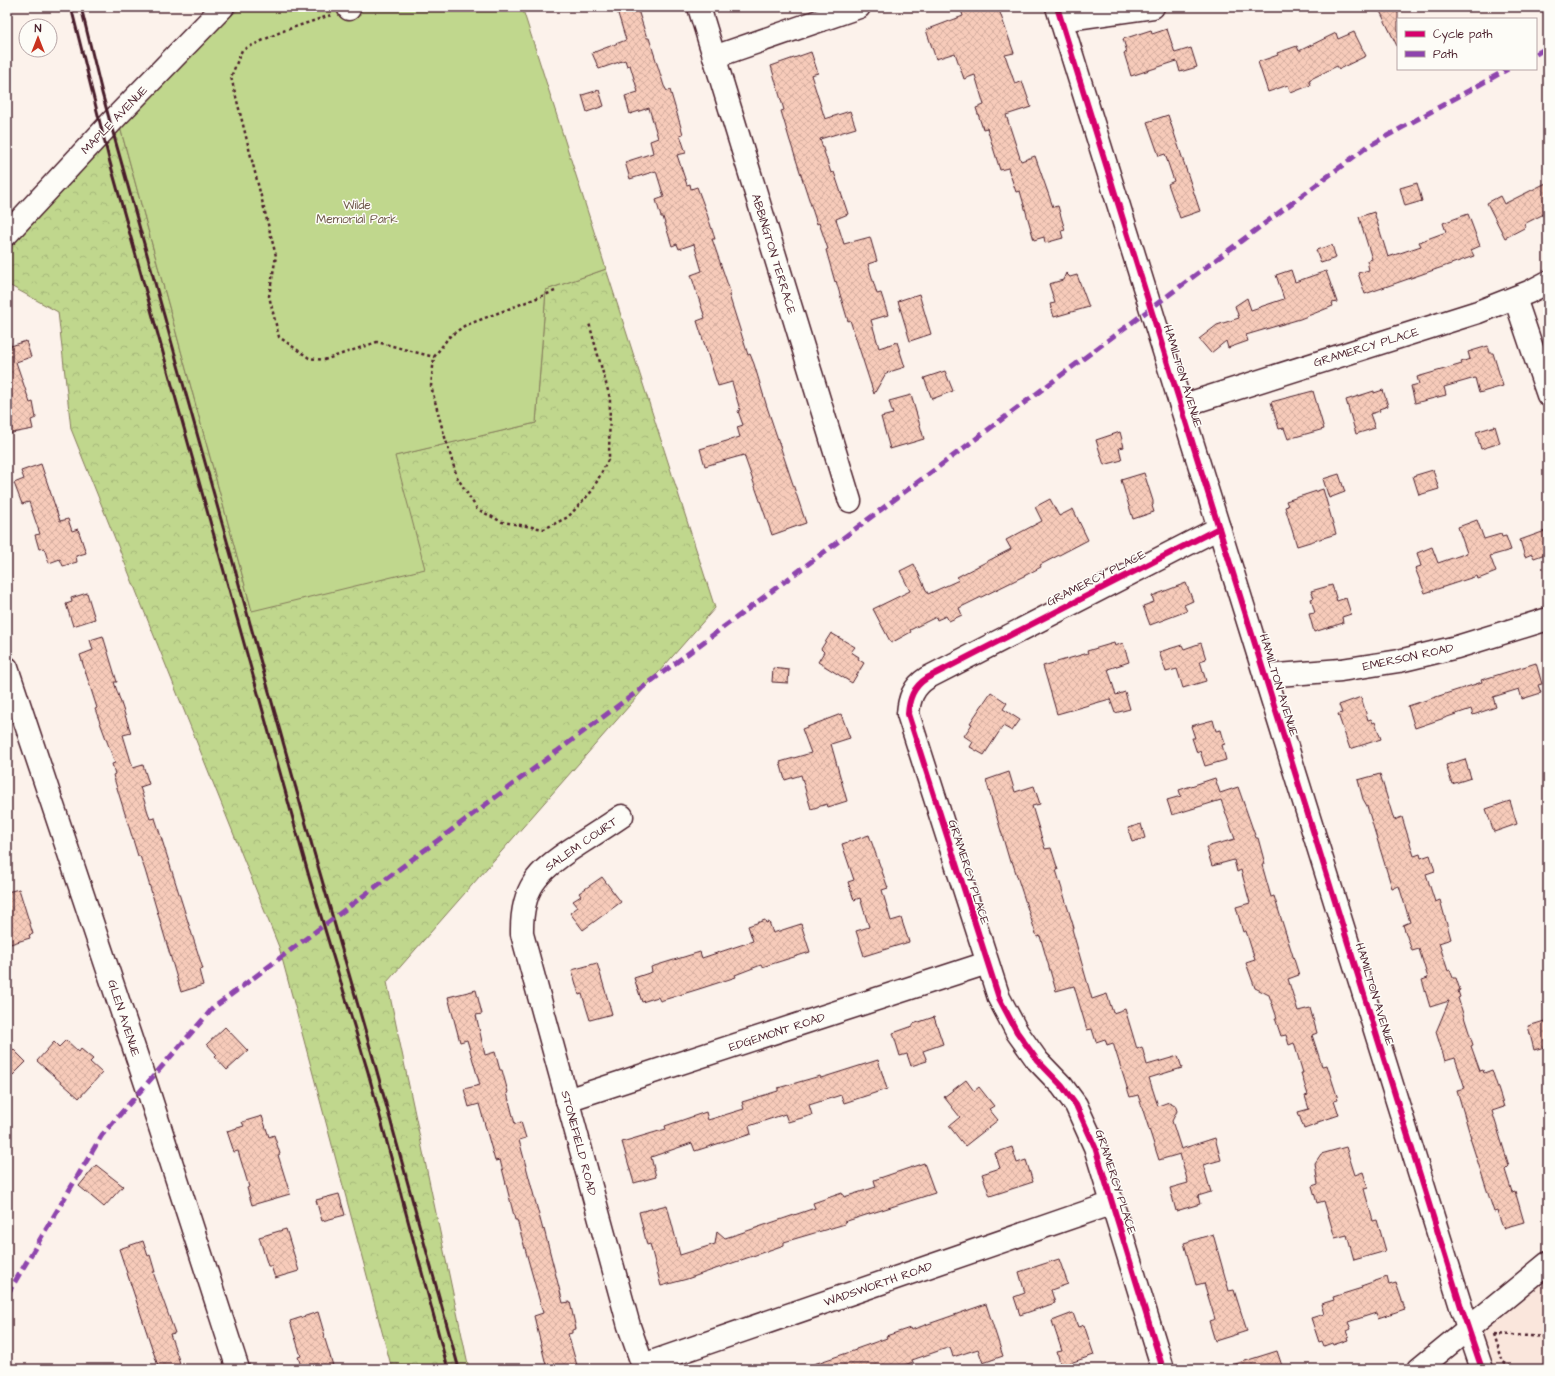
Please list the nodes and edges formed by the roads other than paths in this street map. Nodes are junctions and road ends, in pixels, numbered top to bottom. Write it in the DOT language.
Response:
graph roads {
  1 [pos="223,7"];
  2 [pos="699,7"];
  3 [pos="859,7"];
  4 [pos="1153,7"];
  5 [pos="1059,14"];
  6 [pos="714,57"];
  7 [pos="7,234"];
  8 [pos="1548,282"];
  9 [pos="1515,298"];
  10 [pos="1548,395"];
  11 [pos="1181,406"];
  12 [pos="850,501"];
  13 [pos="1219,528"];
  14 [pos="1548,619"];
  15 [pos="7,668"];
  16 [pos="1265,676"];
  17 [pos="622,816"];
  18 [pos="522,916"];
  19 [pos="987,964"];
  20 [pos="567,1100"];
  21 [pos="1113,1203"];
  22 [pos="1548,1263"];
  23 [pos="1468,1328"];
  24 [pos="644,1367"];
  25 [pos="238,1369"];
  26 [pos="1163,1369"];
  27 [pos="1419,1369"];
  28 [pos="1482,1369"];
  1 -- 7 [label="street, MAPLE AVENUE"];
  2 -- 6 [label="street, ABBINGTON TERRACE"];
  3 -- 6 [label="street"];
  4 -- 5 [label="street"];
  5 -- 11 [label="street, HAMILTON AVENUE"];
  6 -- 12 [label="street, ABBINGTON TERRACE"];
  8 -- 9 [label="street, GRAMERCY PLACE"];
  9 -- 10 [label="street"];
  9 -- 11 [label="street, GRAMERCY PLACE"];
  11 -- 13 [label="street, HAMILTON AVENUE"];
  13 -- 16 [label="street, HAMILTON AVENUE"];
  13 -- 19 [label="street, GRAMERCY PLACE"];
  14 -- 16 [label="street, EMERSON ROAD"];
  15 -- 25 [label="street, GLEN AVENUE"];
  16 -- 23 [label="street, HAMILTON AVENUE"];
  17 -- 18 [label="street, SALEM COURT"];
  18 -- 20 [label="street, STONEFIELD ROAD"];
  19 -- 20 [label="street, EDGEMONT ROAD"];
  19 -- 21 [label="street, GRAMERCY PLACE"];
  20 -- 24 [label="street, STONEFIELD ROAD"];
  21 -- 24 [label="street, WADSWORTH ROAD"];
  21 -- 26 [label="street, GRAMERCY PLACE"];
  22 -- 23 [label="street"];
  23 -- 27 [label="street"];
  23 -- 28 [label="street, HAMILTON AVENUE"];
}
